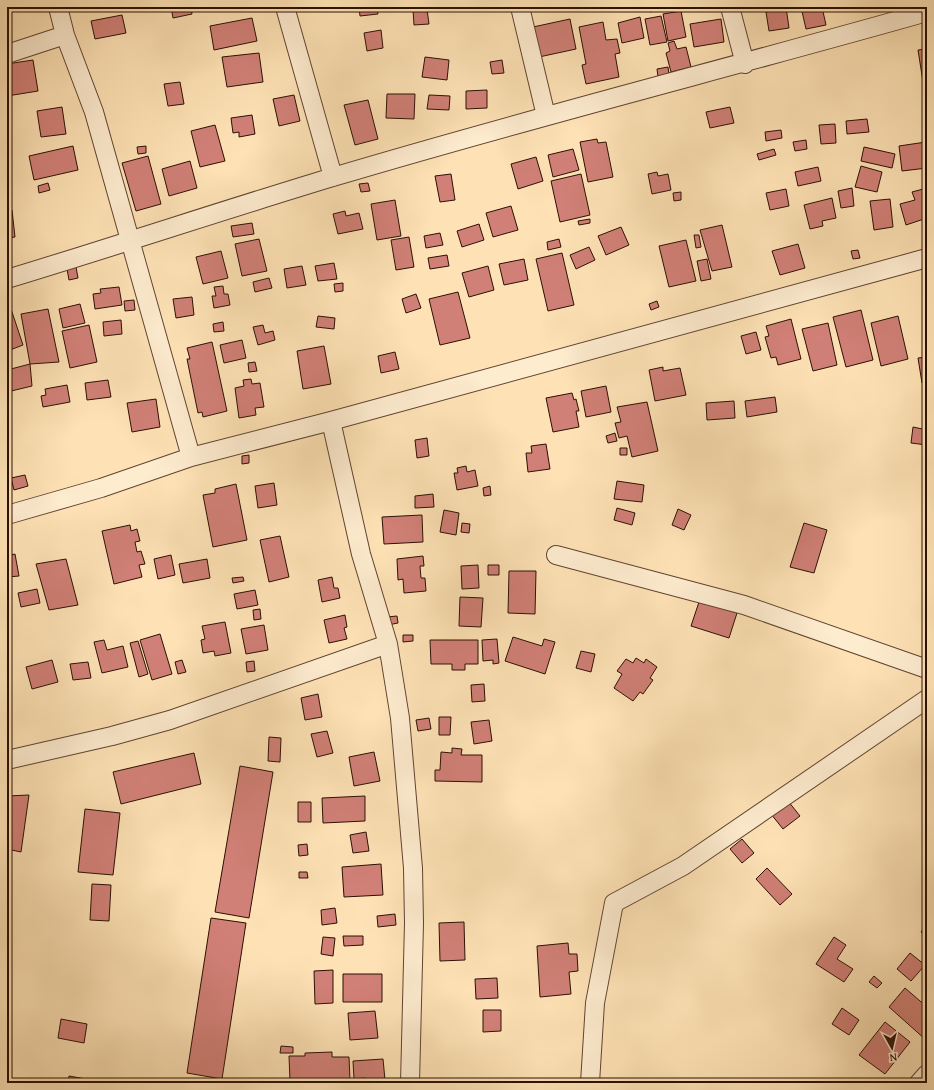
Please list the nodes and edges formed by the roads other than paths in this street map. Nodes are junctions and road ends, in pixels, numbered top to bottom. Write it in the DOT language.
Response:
graph roads {
  1 [pos="58,7"];
  2 [pos="285,7"];
  3 [pos="520,7"];
  4 [pos="730,7"];
  5 [pos="927,12"];
  6 [pos="65,35"];
  7 [pos="7,54"];
  8 [pos="745,64"];
  9 [pos="546,116"];
  10 [pos="333,177"];
  11 [pos="130,241"];
  12 [pos="927,258"];
  13 [pos="7,279"];
  14 [pos="331,421"];
  15 [pos="191,457"];
  16 [pos="7,515"];
  17 [pos="556,555"];
  18 [pos="388,644"];
  19 [pos="927,669"];
  20 [pos="927,699"];
  21 [pos="7,760"];
  22 [pos="927,1074"];
  23 [pos="410,1083"];
  24 [pos="590,1083"];
  25 [pos="919,1083"];
  1 -- 6 [label="street"];
  2 -- 10 [label="street"];
  3 -- 9 [label="street"];
  4 -- 8 [label="street"];
  5 -- 8 [label="street"];
  6 -- 7 [label="street"];
  6 -- 11 [label="street"];
  8 -- 9 [label="street"];
  9 -- 10 [label="street"];
  10 -- 11 [label="street"];
  11 -- 13 [label="street"];
  11 -- 15 [label="street"];
  12 -- 14 [label="street"];
  14 -- 15 [label="street"];
  14 -- 18 [label="street"];
  15 -- 16 [label="street"];
  17 -- 19 [label="street"];
  18 -- 21 [label="street"];
  18 -- 23 [label="street"];
  20 -- 24 [label="street"];
  22 -- 25 [label="street"];
}
